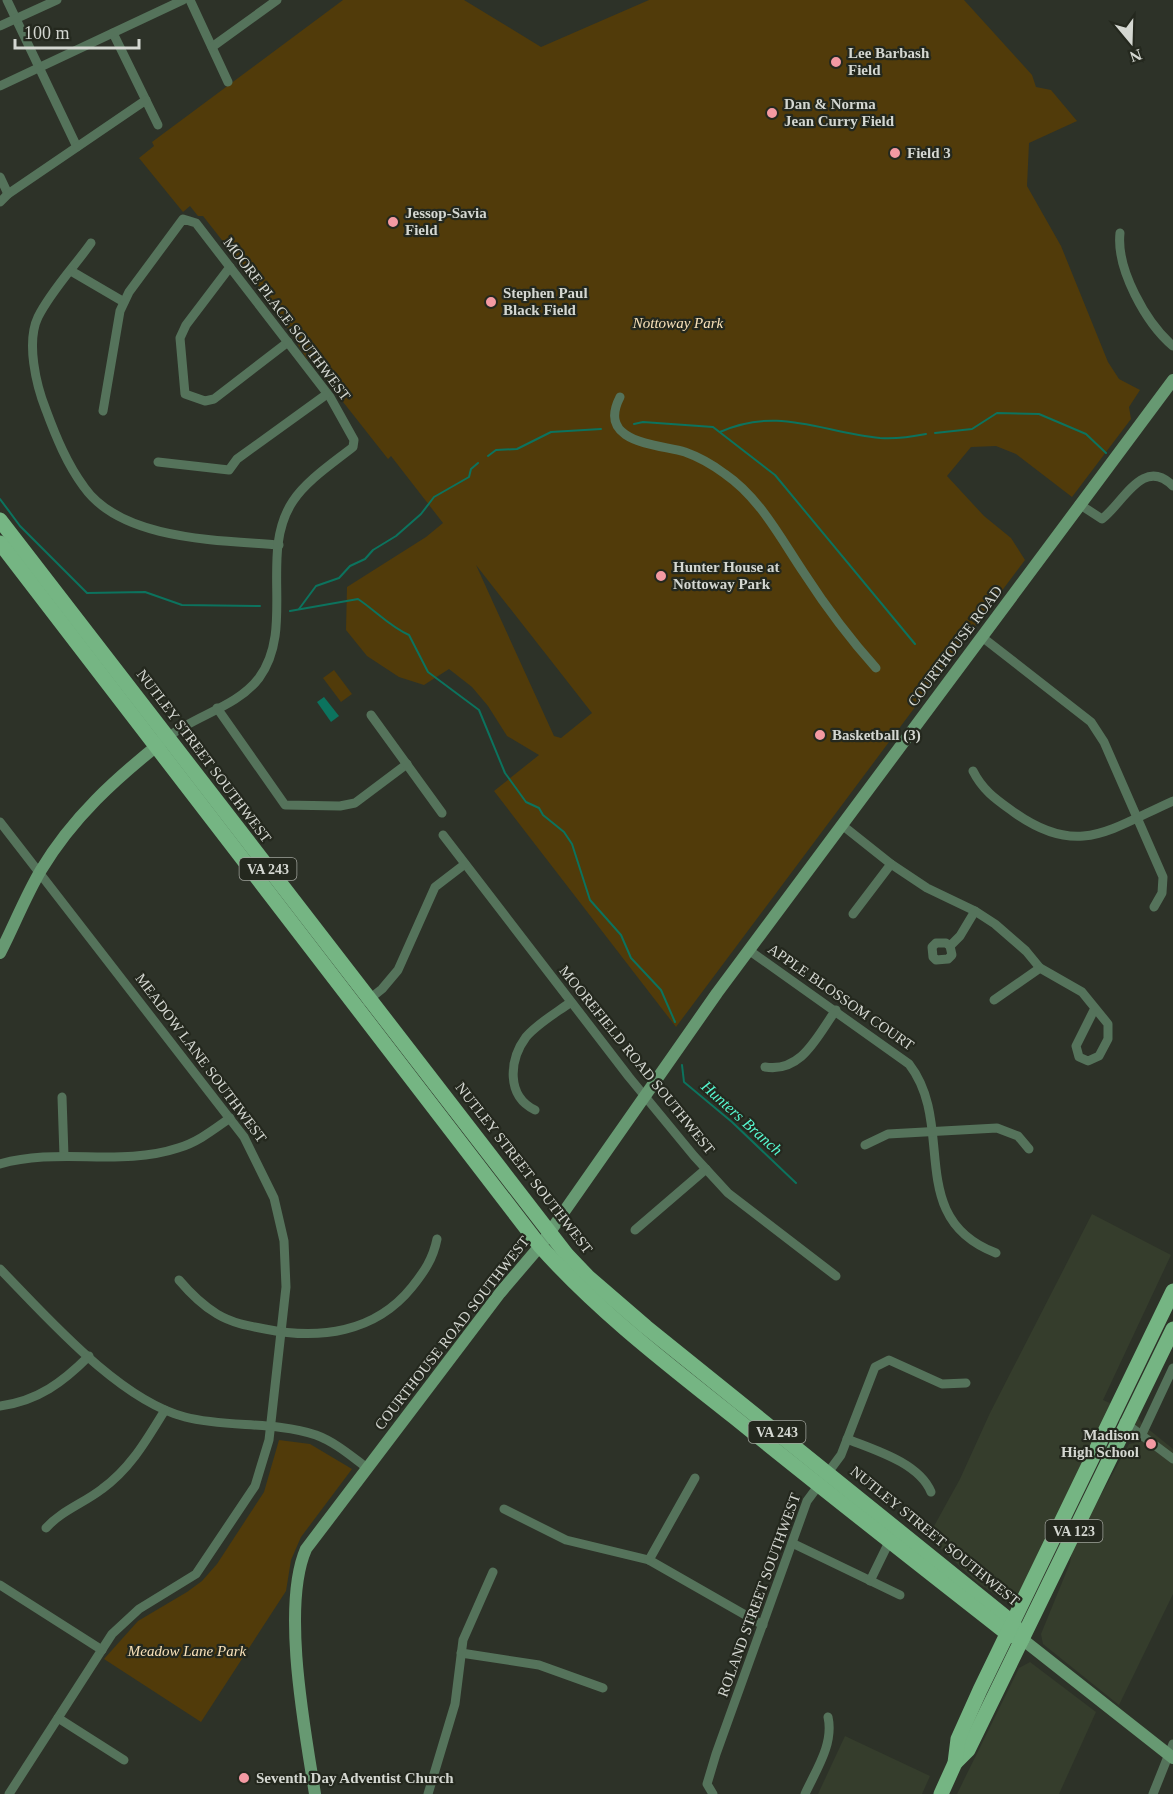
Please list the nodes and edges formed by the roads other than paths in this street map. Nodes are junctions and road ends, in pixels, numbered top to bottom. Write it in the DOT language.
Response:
graph roads {
  1 [pos="7,0"];
  2 [pos="57,0"];
  3 [pos="183,0"];
  4 [pos="190,0"];
  5 [pos="277,0"];
  6 [pos="16,19"];
  7 [pos="0,26"];
  8 [pos="113,33"];
  9 [pos="212,47"];
  10 [pos="38,68"];
  11 [pos="228,82"];
  12 [pos="0,86"];
  13 [pos="146,100"];
  14 [pos="158,125"];
  15 [pos="77,147"];
  16 [pos="0,177"];
  17 [pos="8,194"];
  18 [pos="0,202"];
  19 [pos="1120,233"];
  20 [pos="91,243"];
  21 [pos="230,267"];
  22 [pos="71,271"];
  23 [pos="124,302"];
  24 [pos="288,342"];
  25 [pos="1173,346"];
  26 [pos="1173,380"];
  27 [pos="327,394"];
  28 [pos="620,397"];
  29 [pos="103,411"];
  30 [pos="158,462"];
  31 [pos="1173,486"];
  32 [pos="1079,504"];
  33 [pos="0,520"];
  34 [pos="0,543"];
  35 [pos="279,544"];
  36 [pos="982,637"];
  37 [pos="876,668"];
  38 [pos="217,708"];
  39 [pos="371,715"];
  40 [pos="162,742"];
  41 [pos="407,764"];
  42 [pos="973,771"];
  43 [pos="1173,801"];
  44 [pos="442,813"];
  45 [pos="1138,817"];
  46 [pos="0,822"];
  47 [pos="842,825"];
  48 [pos="443,836"];
  49 [pos="465,864"];
  50 [pos="891,864"];
  51 [pos="40,871"];
  52 [pos="1154,907"];
  53 [pos="975,911"];
  54 [pos="853,914"];
  55 [pos="763,932"];
  56 [pos="950,946"];
  57 [pos="750,951"];
  58 [pos="0,953"];
  59 [pos="1040,968"];
  60 [pos="994,1000"];
  61 [pos="571,1002"];
  62 [pos="364,1004"];
  63 [pos="836,1010"];
  64 [pos="1094,1010"];
  65 [pos="765,1067"];
  66 [pos="644,1096"];
  67 [pos="62,1097"];
  68 [pos="535,1110"];
  69 [pos="230,1118"];
  70 [pos="933,1131"];
  71 [pos="866,1145"];
  72 [pos="1029,1149"];
  73 [pos="64,1156"];
  74 [pos="0,1164"];
  75 [pos="706,1169"];
  76 [pos="635,1230"];
  77 [pos="549,1233"];
  78 [pos="437,1239"];
  79 [pos="540,1246"];
  80 [pos="996,1253"];
  81 [pos="0,1269"];
  82 [pos="836,1276"];
  83 [pos="179,1280"];
  84 [pos="1173,1291"];
  85 [pos="1173,1329"];
  86 [pos="281,1332"];
  87 [pos="89,1356"];
  88 [pos="1169,1363"];
  89 [pos="966,1383"];
  90 [pos="0,1406"];
  91 [pos="165,1410"];
  92 [pos="1114,1416"];
  93 [pos="1128,1424"];
  94 [pos="270,1427"];
  95 [pos="1142,1434"];
  96 [pos="847,1439"];
  97 [pos="1173,1459"];
  98 [pos="366,1467"];
  99 [pos="695,1478"];
  100 [pos="823,1479"];
  101 [pos="931,1492"];
  102 [pos="504,1509"];
  103 [pos="46,1528"];
  104 [pos="889,1542"];
  105 [pos="792,1543"];
  106 [pos="649,1560"];
  107 [pos="493,1572"];
  108 [pos="870,1581"];
  109 [pos="0,1585"];
  110 [pos="900,1594"];
  111 [pos="763,1625"];
  112 [pos="1014,1632"];
  113 [pos="102,1650"];
  114 [pos="461,1653"];
  115 [pos="603,1689"];
  116 [pos="828,1717"];
  117 [pos="58,1718"];
  118 [pos="1171,1752"];
  119 [pos="124,1760"];
  120 [pos="711,1791"];
  121 [pos="9,1794"];
  122 [pos="315,1794"];
  123 [pos="428,1794"];
  124 [pos="806,1794"];
  125 [pos="941,1794"];
  126 [pos="1154,1794"];
  1 -- 6 [label="street"];
  2 -- 6 [label="street"];
  3 -- 8 [label="street"];
  4 -- 9 [label="street"];
  5 -- 9 [label="street"];
  6 -- 7 [label="street"];
  6 -- 10 [label="street"];
  8 -- 10 [label="street"];
  8 -- 13 [label="street"];
  9 -- 11 [label="street"];
  10 -- 12 [label="street"];
  10 -- 15 [label="street"];
  13 -- 14 [label="street"];
  13 -- 15 [label="street"];
  15 -- 17 [label="street"];
  16 -- 17 [label="street"];
  17 -- 18 [label="street"];
  19 -- 25 [label="street"];
  20 -- 22 [label="street"];
  21 -- 23 [label="street, MOORE PLACE SOUTHWEST"];
  21 -- 24 [label="street, MOORE PLACE SOUTHWEST"];
  21 -- 24 [label="street"];
  22 -- 23 [label="street"];
  22 -- 35 [label="street"];
  23 -- 29 [label="street"];
  24 -- 27 [label="street, MOORE PLACE SOUTHWEST"];
  26 -- 32 [label="street, COURTHOUSE ROAD"];
  27 -- 30 [label="street"];
  27 -- 35 [label="street, MOORE PLACE SOUTHWEST"];
  28 -- 37 [label="street"];
  31 -- 32 [label="street"];
  32 -- 36 [label="street, COURTHOUSE ROAD"];
  33 -- 40 [label="main road, NUTLEY STREET SOUTHWEST / VA 243"];
  34 -- 40 [label="main road, NUTLEY STREET SOUTHWEST / VA 243"];
  35 -- 38 [label="street"];
  36 -- 45 [label="street"];
  36 -- 47 [label="street, COURTHOUSE ROAD"];
  38 -- 40 [label="street"];
  38 -- 41 [label="street"];
  39 -- 41 [label="street"];
  40 -- 51 [label="street"];
  40 -- 62 [label="main road, NUTLEY STREET SOUTHWEST / VA 243"];
  41 -- 44 [label="street"];
  42 -- 45 [label="street"];
  43 -- 45 [label="street"];
  45 -- 52 [label="street"];
  46 -- 51 [label="street, MEADOW LANE SOUTHWEST"];
  47 -- 50 [label="street"];
  47 -- 55 [label="street, COURTHOUSE ROAD"];
  48 -- 49 [label="street, MOOREFIELD ROAD SOUTHWEST"];
  49 -- 61 [label="street, MOOREFIELD ROAD SOUTHWEST"];
  49 -- 62 [label="street"];
  50 -- 53 [label="street"];
  50 -- 54 [label="street"];
  51 -- 58 [label="street"];
  51 -- 69 [label="street, MEADOW LANE SOUTHWEST"];
  53 -- 56 [label="street"];
  53 -- 59 [label="street"];
  55 -- 57 [label="street, COURTHOUSE ROAD SOUTHWEST"];
  57 -- 63 [label="street, APPLE BLOSSOM COURT"];
  57 -- 66 [label="street, COURTHOUSE ROAD SOUTHWEST"];
  59 -- 60 [label="street"];
  59 -- 64 [label="street"];
  61 -- 66 [label="street, MOOREFIELD ROAD SOUTHWEST"];
  61 -- 68 [label="street"];
  62 -- 77 [label="main road, NUTLEY STREET SOUTHWEST / VA 243"];
  62 -- 79 [label="main road, NUTLEY STREET SOUTHWEST / VA 243"];
  63 -- 65 [label="street"];
  63 -- 70 [label="street, APPLE BLOSSOM COURT"];
  64 -- 64 [label="street"];
  66 -- 75 [label="street, MOOREFIELD ROAD SOUTHWEST"];
  66 -- 77 [label="street, COURTHOUSE ROAD SOUTHWEST"];
  67 -- 73 [label="street"];
  69 -- 73 [label="street"];
  69 -- 86 [label="street, MEADOW LANE SOUTHWEST"];
  70 -- 71 [label="street"];
  70 -- 72 [label="street"];
  70 -- 80 [label="street, APPLE BLOSSOM COURT"];
  73 -- 74 [label="street"];
  75 -- 76 [label="street"];
  75 -- 82 [label="street, MOOREFIELD ROAD SOUTHWEST"];
  77 -- 79 [label="street, COURTHOUSE ROAD SOUTHWEST"];
  77 -- 100 [label="main road, NUTLEY STREET SOUTHWEST / VA 243"];
  78 -- 86 [label="street"];
  79 -- 98 [label="street, COURTHOUSE ROAD SOUTHWEST"];
  79 -- 100 [label="main road, NUTLEY STREET SOUTHWEST / VA 243"];
  81 -- 87 [label="street"];
  83 -- 86 [label="street"];
  84 -- 92 [label="main road, VA 123"];
  85 -- 88 [label="main road, VA 123"];
  86 -- 94 [label="street, MEADOW LANE SOUTHWEST"];
  87 -- 90 [label="street"];
  87 -- 91 [label="street"];
  88 -- 93 [label="main road, VA 123"];
  88 -- 95 [label="street"];
  89 -- 96 [label="street, ROLAND STREET SOUTHWEST"];
  91 -- 94 [label="street"];
  91 -- 103 [label="street"];
  92 -- 93 [label="street"];
  92 -- 112 [label="main road, VA 123"];
  93 -- 95 [label="street"];
  93 -- 112 [label="main road, VA 123"];
  94 -- 98 [label="street"];
  94 -- 113 [label="street, MEADOW LANE SOUTHWEST"];
  95 -- 97 [label="street"];
  96 -- 100 [label="street, ROLAND STREET SOUTHWEST"];
  96 -- 101 [label="street"];
  98 -- 122 [label="street, COURTHOUSE ROAD SOUTHWEST"];
  99 -- 106 [label="street"];
  100 -- 104 [label="main road, NUTLEY STREET SOUTHWEST / VA 243"];
  100 -- 105 [label="street, ROLAND STREET SOUTHWEST"];
  100 -- 112 [label="main road, NUTLEY STREET SOUTHWEST / VA 243"];
  102 -- 106 [label="street"];
  104 -- 108 [label="street"];
  104 -- 112 [label="main road, NUTLEY STREET SOUTHWEST / VA 243"];
  105 -- 108 [label="street"];
  105 -- 111 [label="street, ROLAND STREET SOUTHWEST"];
  106 -- 111 [label="street"];
  107 -- 114 [label="street"];
  108 -- 110 [label="street"];
  109 -- 113 [label="street"];
  111 -- 120 [label="street, ROLAND STREET SOUTHWEST"];
  112 -- 118 [label="street"];
  112 -- 125 [label="main road, VA 123"];
  113 -- 117 [label="street, MEADOW LANE SOUTHWEST"];
  114 -- 115 [label="street"];
  114 -- 123 [label="street"];
  116 -- 124 [label="street"];
  117 -- 119 [label="street"];
  117 -- 121 [label="street, MEADOW LANE SOUTHWEST"];
  118 -- 126 [label="street"];
}
